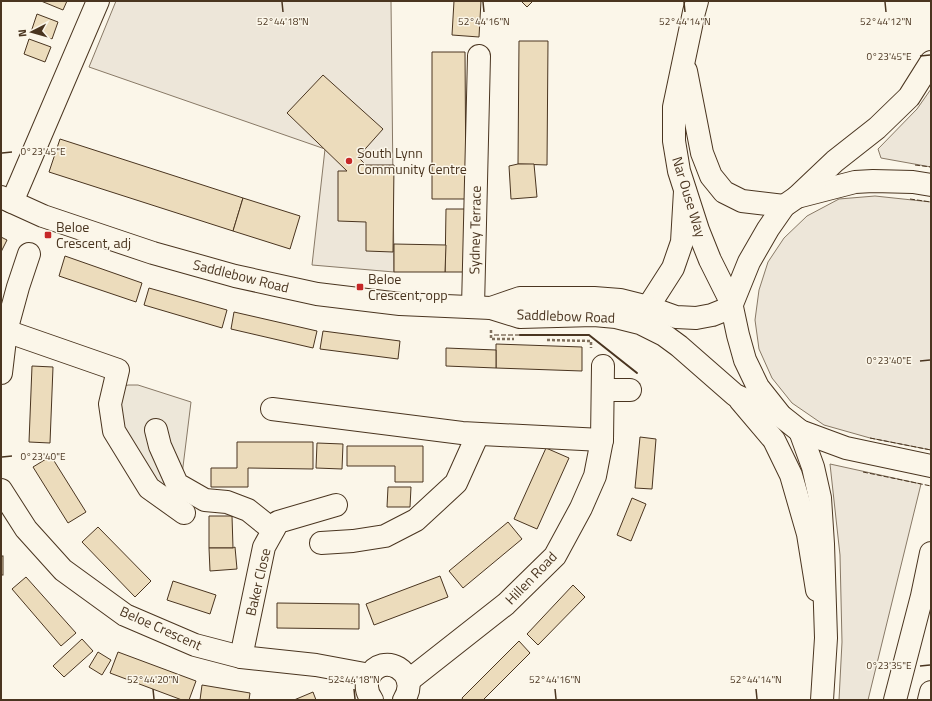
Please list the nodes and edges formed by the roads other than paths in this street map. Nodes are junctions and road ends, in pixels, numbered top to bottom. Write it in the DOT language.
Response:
graph roads {
  1 [pos="98,1"];
  2 [pos="697,1"];
  3 [pos="480,56"];
  4 [pos="683,60"];
  5 [pos="931,62"];
  6 [pos="922,183"];
  7 [pos="685,190"];
  8 [pos="7,200"];
  9 [pos="791,201"];
  10 [pos="29,254"];
  11 [pos="732,305"];
  12 [pos="648,307"];
  13 [pos="482,308"];
  14 [pos="5,324"];
  15 [pos="604,366"];
  16 [pos="1,373"];
  17 [pos="603,390"];
  18 [pos="630,390"];
  19 [pos="735,395"];
  20 [pos="272,409"];
  21 [pos="780,416"];
  22 [pos="156,430"];
  23 [pos="800,431"];
  24 [pos="478,434"];
  25 [pos="602,440"];
  26 [pos="931,466"];
  27 [pos="1,490"];
  28 [pos="336,505"];
  29 [pos="184,513"];
  30 [pos="273,530"];
  31 [pos="321,543"];
  32 [pos="931,553"];
  33 [pos="826,638"];
  34 [pos="241,657"];
  35 [pos="370,675"];
  36 [pos="406,690"];
  37 [pos="931,692"];
  38 [pos="372,700"];
  39 [pos="822,700"];
  40 [pos="895,700"];
  41 [pos="929,700"];
  1 -- 8 [label="main road"];
  2 -- 4 [label="main road, Nar Ouse Way"];
  3 -- 13 [label="main road, Sydney Terrace"];
  4 -- 7 [label="main road, Nar Ouse Way"];
  4 -- 9 [label="main road, Nar Ouse Way"];
  5 -- 9 [label="main road"];
  6 -- 9 [label="main road"];
  7 -- 11 [label="main road, Nar Ouse Way"];
  7 -- 12 [label="main road"];
  8 -- 13 [label="main road, Saddlebow Road"];
  9 -- 11 [label="main road"];
  10 -- 14 [label="main road"];
  11 -- 12 [label="main road, Saddlebow Road"];
  11 -- 21 [label="main road, Nar Ouse Way"];
  12 -- 13 [label="main road, Saddlebow Road"];
  13 -- 19 [label="main road, Saddlebow Road"];
  14 -- 16 [label="main road"];
  14 -- 29 [label="main road"];
  15 -- 17 [label="main road, Hillen Road"];
  17 -- 18 [label="main road"];
  17 -- 25 [label="main road, Hillen Road"];
  19 -- 21 [label="main road, Saddlebow Road"];
  19 -- 33 [label="main road"];
  20 -- 24 [label="main road"];
  21 -- 23 [label="main road"];
  22 -- 30 [label="main road"];
  23 -- 26 [label="main road"];
  23 -- 33 [label="main road"];
  24 -- 25 [label="main road"];
  24 -- 31 [label="main road"];
  25 -- 36 [label="main road, Hillen Road"];
  27 -- 34 [label="main road, Beloe Crescent"];
  28 -- 30 [label="main road, Baker Close"];
  30 -- 34 [label="main road, Baker Close"];
  32 -- 40 [label="main road"];
  33 -- 39 [label="main road"];
  34 -- 35 [label="main road, Beloe Crescent"];
  35 -- 36 [label="main road, Hillen Road"];
  35 -- 38 [label="main road"];
  37 -- 41 [label="main road"];
}
